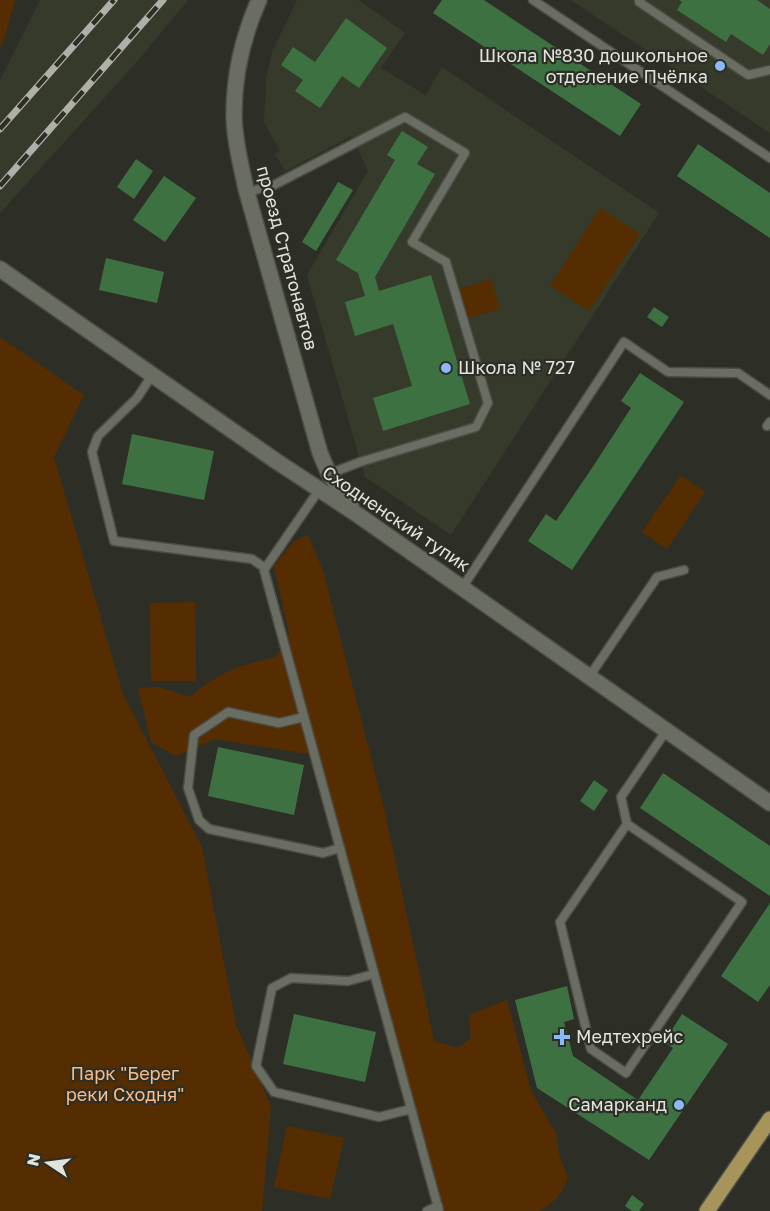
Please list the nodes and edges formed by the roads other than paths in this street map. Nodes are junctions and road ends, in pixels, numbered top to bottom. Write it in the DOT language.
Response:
graph roads {
  1 [pos="258,0"];
  2 [pos="533,0"];
  3 [pos="639,0"];
  4 [pos="770,70"];
  5 [pos="770,158"];
  6 [pos="248,192"];
  7 [pos="0,269"];
  8 [pos="153,374"];
  9 [pos="770,395"];
  10 [pos="329,474"];
  11 [pos="319,490"];
  12 [pos="358,515"];
  13 [pos="265,568"];
  14 [pos="684,570"];
  15 [pos="462,588"];
  16 [pos="589,677"];
  17 [pos="304,717"];
  18 [pos="666,731"];
  19 [pos="770,803"];
  20 [pos="627,824"];
  21 [pos="340,848"];
  22 [pos="374,974"];
  23 [pos="411,1108"];
  24 [pos="770,1119"];
  25 [pos="439,1208"];
  26 [pos="427,1211"];
  27 [pos="707,1211"];
  1 -- 6 [label="street, проезд Стратонавтов"];
  2 -- 5 [label="lane"];
  3 -- 4 [label="lane"];
  6 -- 10 [label="street, проезд Стратонавтов"];
  6 -- 10 [label="lane"];
  7 -- 8 [label="street, Сходненский тупик"];
  8 -- 11 [label="street, Сходненский тупик"];
  8 -- 13 [label="lane"];
  9 -- 15 [label="lane"];
  10 -- 12 [label="street, проезд Стратонавтов"];
  11 -- 12 [label="street, Сходненский тупик"];
  11 -- 13 [label="lane"];
  12 -- 15 [label="street, Сходненский тупик"];
  13 -- 17 [label="lane"];
  14 -- 16 [label="lane"];
  15 -- 16 [label="street, Сходненский тупик"];
  16 -- 18 [label="street, Сходненский тупик"];
  17 -- 21 [label="lane"];
  17 -- 21 [label="lane"];
  18 -- 19 [label="street, Сходненский тупик"];
  18 -- 20 [label="lane"];
  20 -- 20 [label="lane"];
  21 -- 22 [label="lane"];
  22 -- 23 [label="lane"];
  22 -- 23 [label="lane"];
  23 -- 25 [label="lane"];
  24 -- 27 [label="main road"];
  25 -- 26 [label="lane"];
}
